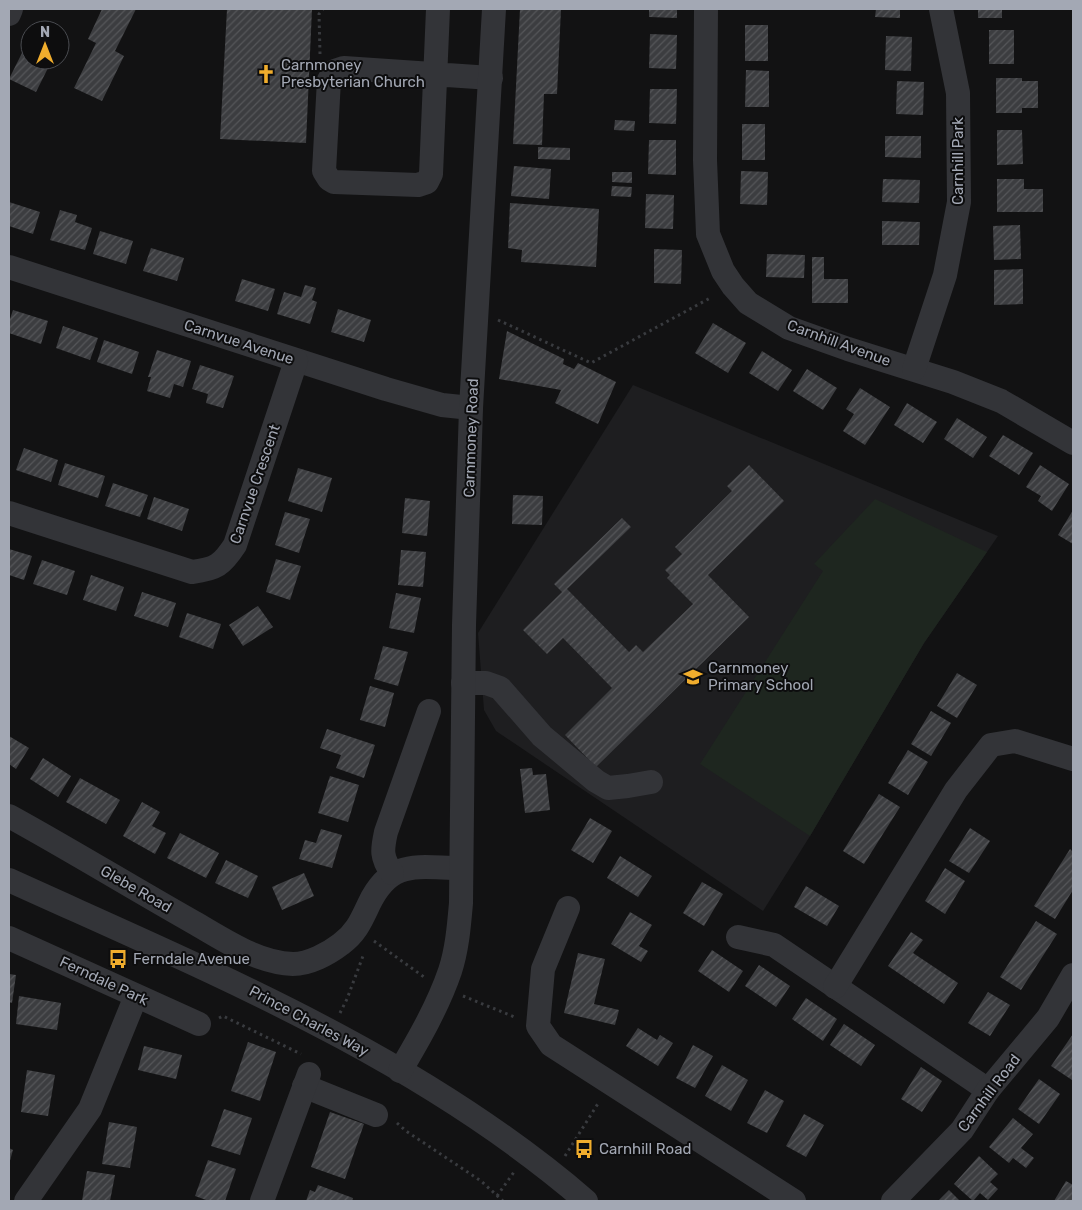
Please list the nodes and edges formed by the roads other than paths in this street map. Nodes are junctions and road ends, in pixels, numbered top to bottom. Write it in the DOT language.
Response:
graph roads {
  1 [pos="11,9"];
  2 [pos="438,9"];
  3 [pos="494,9"];
  4 [pos="706,9"];
  5 [pos="941,9"];
  6 [pos="9,14"];
  7 [pos="435,73"];
  8 [pos="491,78"];
  9 [pos="9,267"];
  10 [pos="296,360"];
  11 [pos="914,369"];
  12 [pos="472,408"];
  13 [pos="1073,443"];
  14 [pos="9,513"];
  15 [pos="463,683"];
  16 [pos="429,711"];
  17 [pos="1073,759"];
  18 [pos="650,782"];
  19 [pos="9,816"];
  20 [pos="461,868"];
  21 [pos="392,873"];
  22 [pos="9,880"];
  23 [pos="568,908"];
  24 [pos="738,937"];
  25 [pos="9,938"];
  26 [pos="1073,975"];
  27 [pos="835,987"];
  28 [pos="136,996"];
  29 [pos="199,1024"];
  30 [pos="400,1071"];
  31 [pos="988,1090"];
  32 [pos="376,1115"];
  33 [pos="26,1201"];
  34 [pos="262,1201"];
  35 [pos="586,1201"];
  36 [pos="794,1201"];
  37 [pos="893,1201"];
  1 -- 6 [label="street"];
  2 -- 7 [label="street"];
  3 -- 8 [label="street, Carnmoney Road"];
  4 -- 11 [label="street, Carnhill Avenue"];
  5 -- 11 [label="street, Carnhill Park"];
  7 -- 7 [label="street"];
  7 -- 8 [label="street"];
  8 -- 12 [label="street, Carnmoney Road"];
  9 -- 10 [label="street, Carnvue Avenue"];
  10 -- 12 [label="street, Carnvue Avenue"];
  10 -- 14 [label="street, Carnvue Crescent"];
  11 -- 13 [label="street, Carnhill Avenue"];
  12 -- 15 [label="street, Carnmoney Road"];
  15 -- 18 [label="street"];
  15 -- 20 [label="street, Carnmoney Road"];
  16 -- 21 [label="street"];
  17 -- 27 [label="street"];
  19 -- 21 [label="street, Glebe Road"];
  20 -- 21 [label="street"];
  20 -- 30 [label="street, Carnmoney Road"];
  22 -- 30 [label="street, Prince Charles Way"];
  23 -- 36 [label="street"];
  24 -- 27 [label="street"];
  25 -- 28 [label="street, Ferndale Park"];
  26 -- 31 [label="street, Carnhill Road"];
  27 -- 31 [label="street"];
  28 -- 29 [label="street, Ferndale Park"];
  28 -- 33 [label="street"];
  30 -- 35 [label="street, Prince Charles Way"];
  31 -- 37 [label="street, Carnhill Road"];
  32 -- 34 [label="street"];
}
